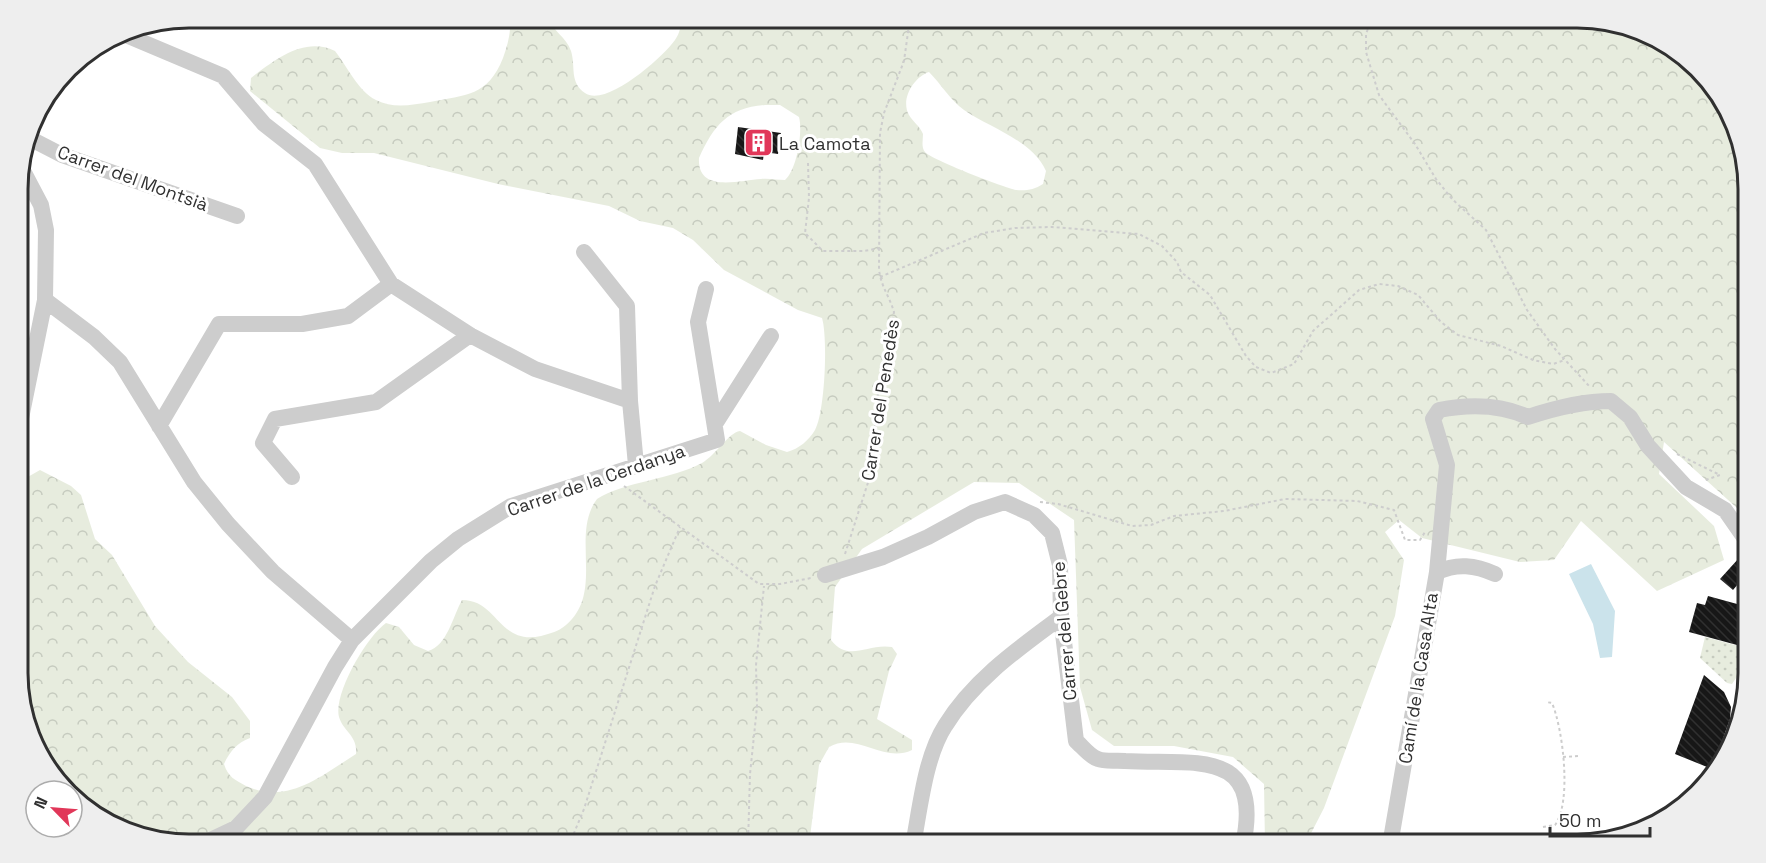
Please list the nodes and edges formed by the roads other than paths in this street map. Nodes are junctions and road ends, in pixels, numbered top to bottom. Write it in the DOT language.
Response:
graph roads {
  1 [pos="134,39"];
  2 [pos="36,142"];
  3 [pos="29,182"];
  4 [pos="237,216"];
  5 [pos="584,252"];
  6 [pos="391,284"];
  7 [pos="706,289"];
  8 [pos="45,300"];
  9 [pos="470,335"];
  10 [pos="771,336"];
  11 [pos="29,381"];
  12 [pos="630,401"];
  13 [pos="159,426"];
  14 [pos="716,432"];
  15 [pos="636,465"];
  16 [pos="292,477"];
  17 [pos="1738,529"];
  18 [pos="1437,572"];
  19 [pos="832,573"];
  20 [pos="1495,574"];
  21 [pos="1061,617"];
  22 [pos="352,640"];
  23 [pos="223,834"];
  24 [pos="915,834"];
  25 [pos="1245,834"];
  26 [pos="1392,834"];
  1 -- 6 [label="street"];
  2 -- 4 [label="street, Carrer del Montsià"];
  3 -- 8 [label="street"];
  5 -- 12 [label="street"];
  6 -- 9 [label="street"];
  6 -- 13 [label="street"];
  7 -- 14 [label="street"];
  8 -- 11 [label="street"];
  8 -- 13 [label="street"];
  9 -- 12 [label="street"];
  9 -- 16 [label="street"];
  10 -- 14 [label="street"];
  12 -- 15 [label="street"];
  13 -- 22 [label="street"];
  14 -- 15 [label="street, Carrer de la Cerdanya"];
  15 -- 22 [label="street, Carrer de la Cerdanya"];
  17 -- 18 [label="street"];
  18 -- 20 [label="street, Camí de la Casa Alta"];
  18 -- 26 [label="street, Camí de la Casa Alta"];
  19 -- 21 [label="street, Carrer del Gebre"];
  21 -- 24 [label="street"];
  21 -- 25 [label="street, Carrer del Gebre"];
  22 -- 23 [label="street, Carrer de la Cerdanya"];
}
